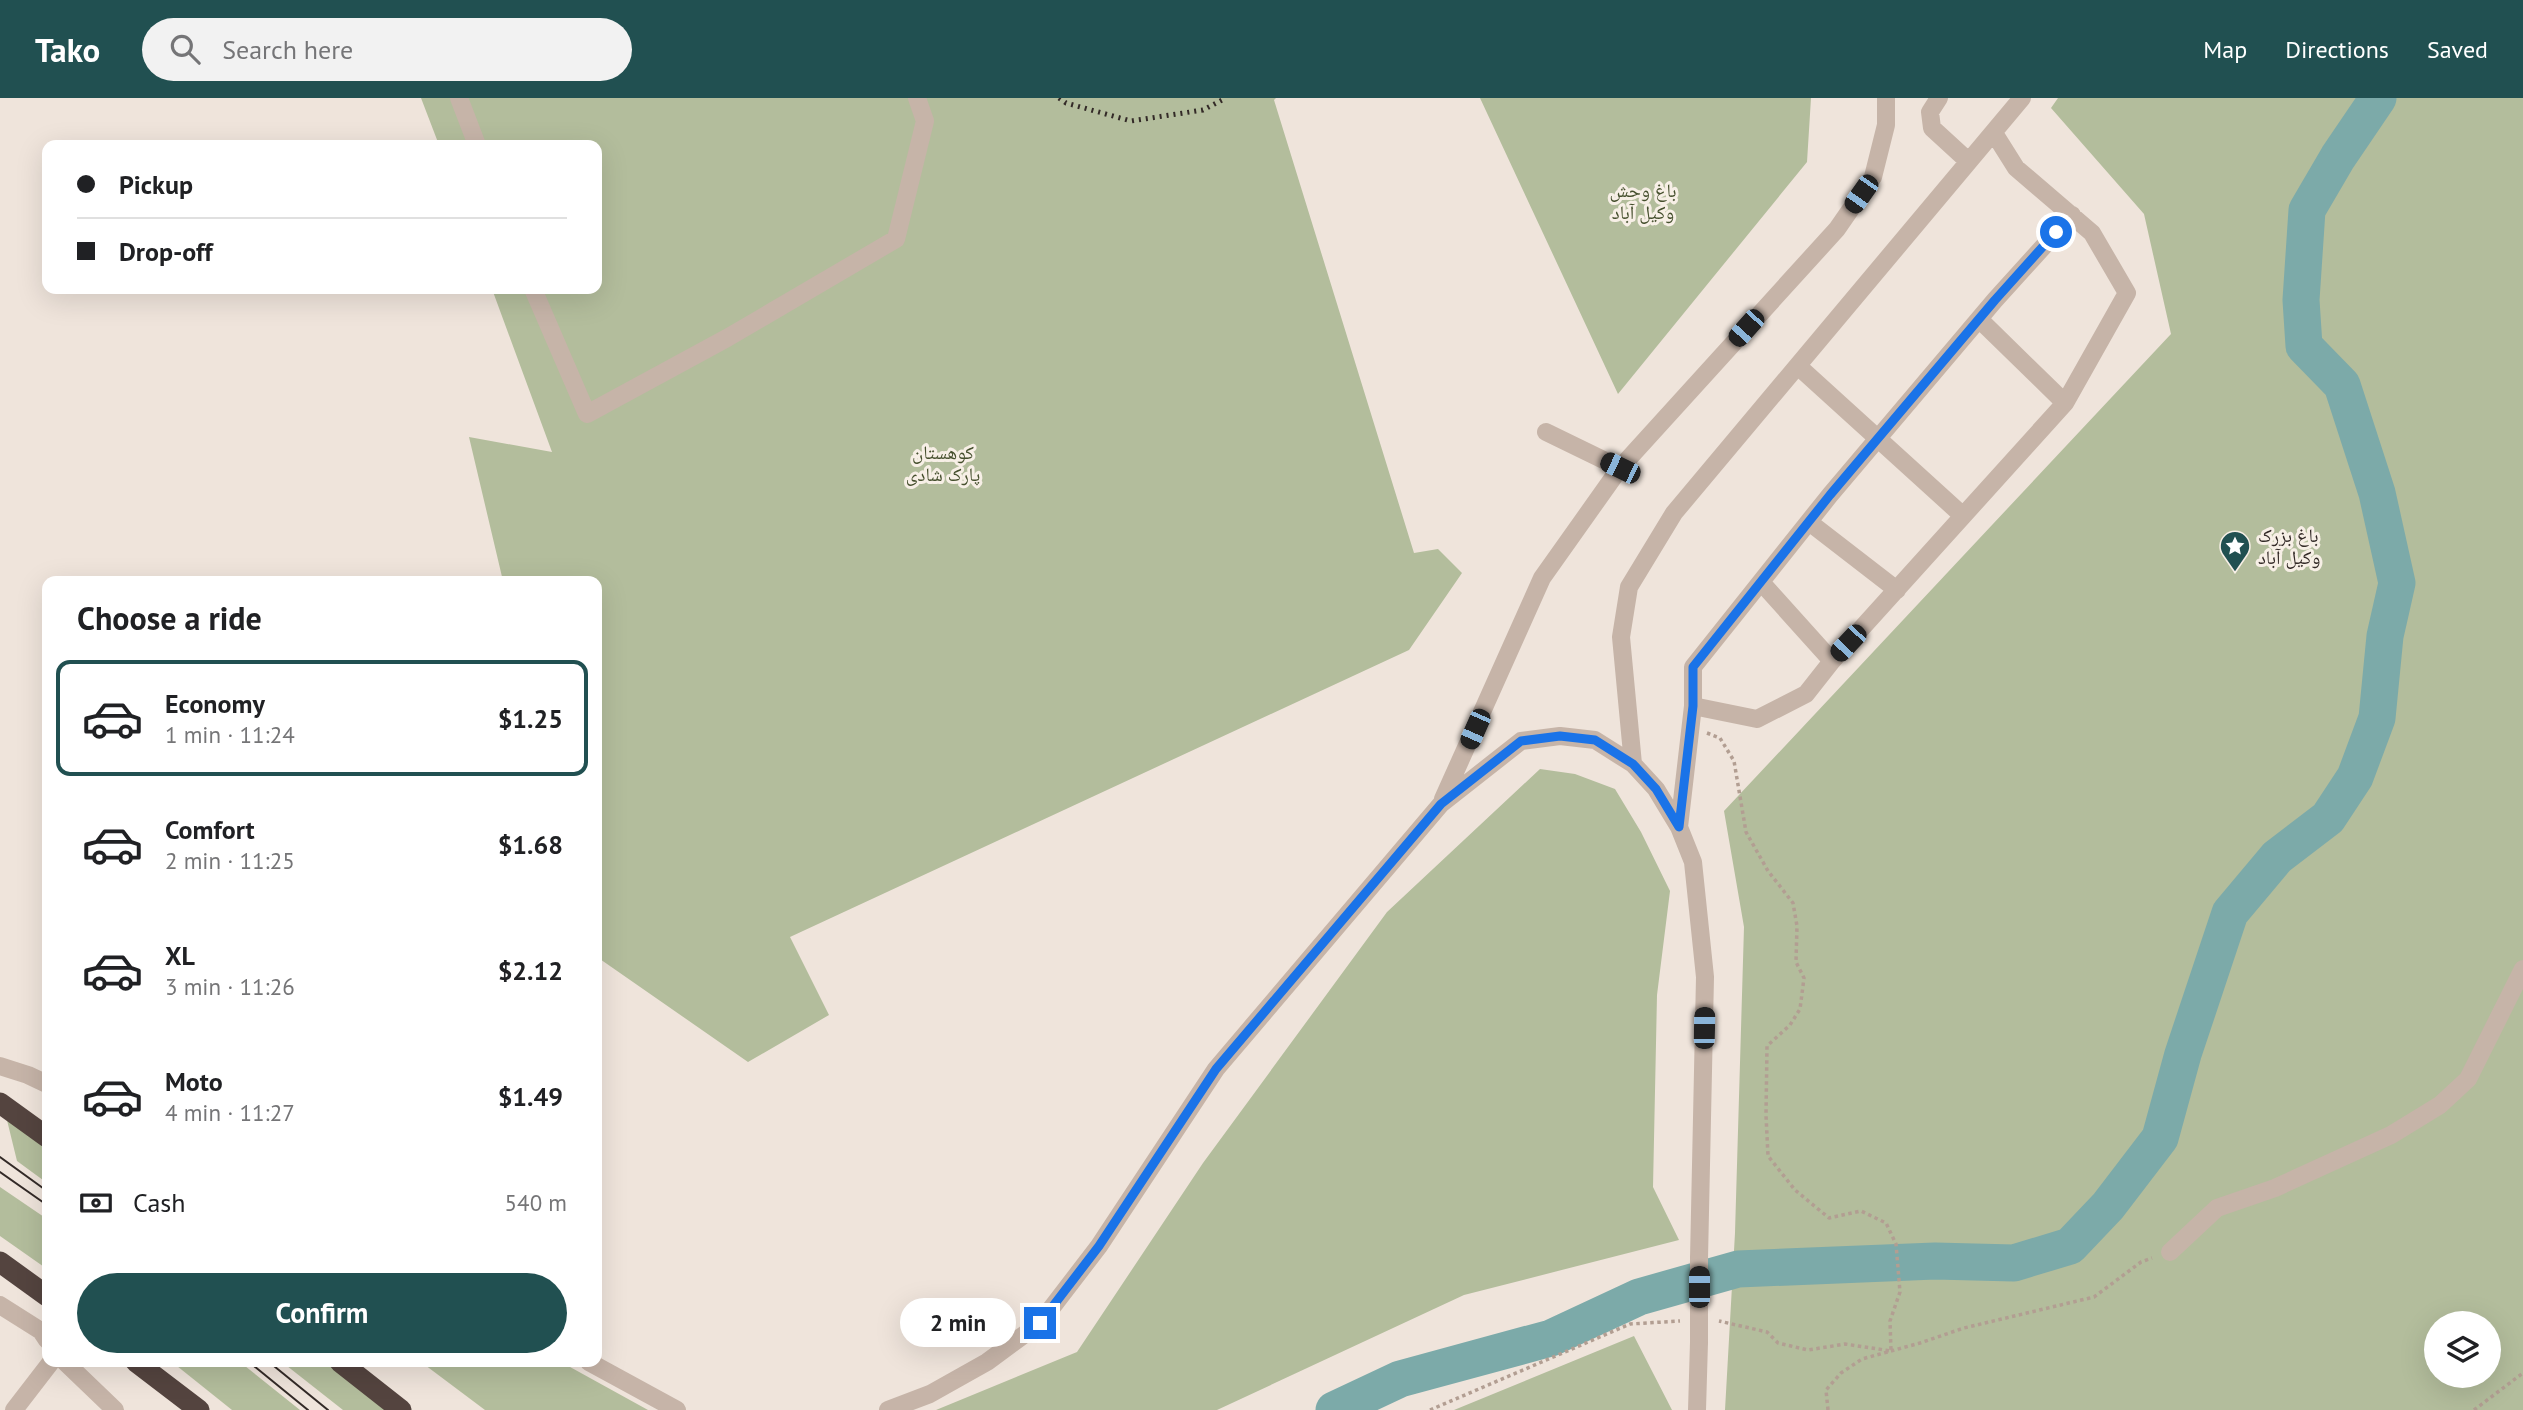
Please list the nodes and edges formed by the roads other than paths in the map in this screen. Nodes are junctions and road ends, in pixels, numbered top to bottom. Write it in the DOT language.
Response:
graph roads {
  1 [pos="459,98"];
  2 [pos="917,98"];
  3 [pos="1886,98"];
  4 [pos="1939,98"];
  5 [pos="2022,98"];
  6 [pos="1994,133"];
  7 [pos="475,140"];
  8 [pos="1968,161"];
  9 [pos="2071,215"];
  10 [pos="535,294"];
  11 [pos="1979,319"];
  12 [pos="1799,367"];
  13 [pos="2065,403"];
  14 [pos="1546,432"];
  15 [pos="1878,438"];
  16 [pos="1620,468"];
  17 [pos="1962,515"];
  18 [pos="1809,522"];
  19 [pos="1761,582"];
  20 [pos="1897,590"];
  21 [pos="1832,661"];
  22 [pos="1693,706"];
  23 [pos="1633,764"];
  24 [pos="1441,804"];
  25 [pos="1679,827"];
  26 [pos="2523,969"];
  27 [pos="0,1066"];
  28 [pos="42,1082"];
  29 [pos="0,1102"];
  30 [pos="42,1133"];
  31 [pos="2170,1252"];
  32 [pos="0,1262"];
  33 [pos="42,1292"];
  34 [pos="0,1305"];
  35 [pos="42,1333"];
  36 [pos="47,1367"];
  37 [pos="70,1367"];
  38 [pos="143,1367"];
  39 [pos="346,1367"];
  40 [pos="598,1367"];
  41 [pos="14,1410"];
  42 [pos="115,1410"];
  43 [pos="199,1410"];
  44 [pos="401,1410"];
  45 [pos="677,1410"];
  46 [pos="888,1410"];
  47 [pos="1697,1410"];
  1 -- 7 [label="street"];
  2 -- 10 [label="street"];
  3 -- 16 [label="street"];
  4 -- 8 [label="street"];
  5 -- 6 [label="street"];
  6 -- 8 [label="street"];
  6 -- 9 [label="street"];
  8 -- 12 [label="street"];
  9 -- 11 [label="street"];
  9 -- 13 [label="street"];
  11 -- 13 [label="street"];
  11 -- 15 [label="street"];
  12 -- 15 [label="street"];
  12 -- 23 [label="street"];
  13 -- 17 [label="street"];
  14 -- 16 [label="street"];
  15 -- 17 [label="street"];
  15 -- 18 [label="street"];
  16 -- 24 [label="street"];
  17 -- 20 [label="street"];
  18 -- 19 [label="street"];
  18 -- 20 [label="street"];
  19 -- 21 [label="street"];
  19 -- 22 [label="street"];
  20 -- 21 [label="street"];
  21 -- 22 [label="street"];
  22 -- 25 [label="street"];
  23 -- 24 [label="street"];
  23 -- 25 [label="street"];
  24 -- 46 [label="street"];
  25 -- 47 [label="street, bridge"];
  26 -- 31 [label="street"];
  27 -- 28 [label="street"];
  29 -- 30 [label="highway"];
  32 -- 33 [label="highway"];
  34 -- 35 [label="street"];
  36 -- 41 [label="street"];
  37 -- 42 [label="street"];
  38 -- 43 [label="highway"];
  39 -- 44 [label="highway"];
  40 -- 45 [label="street"];
}
